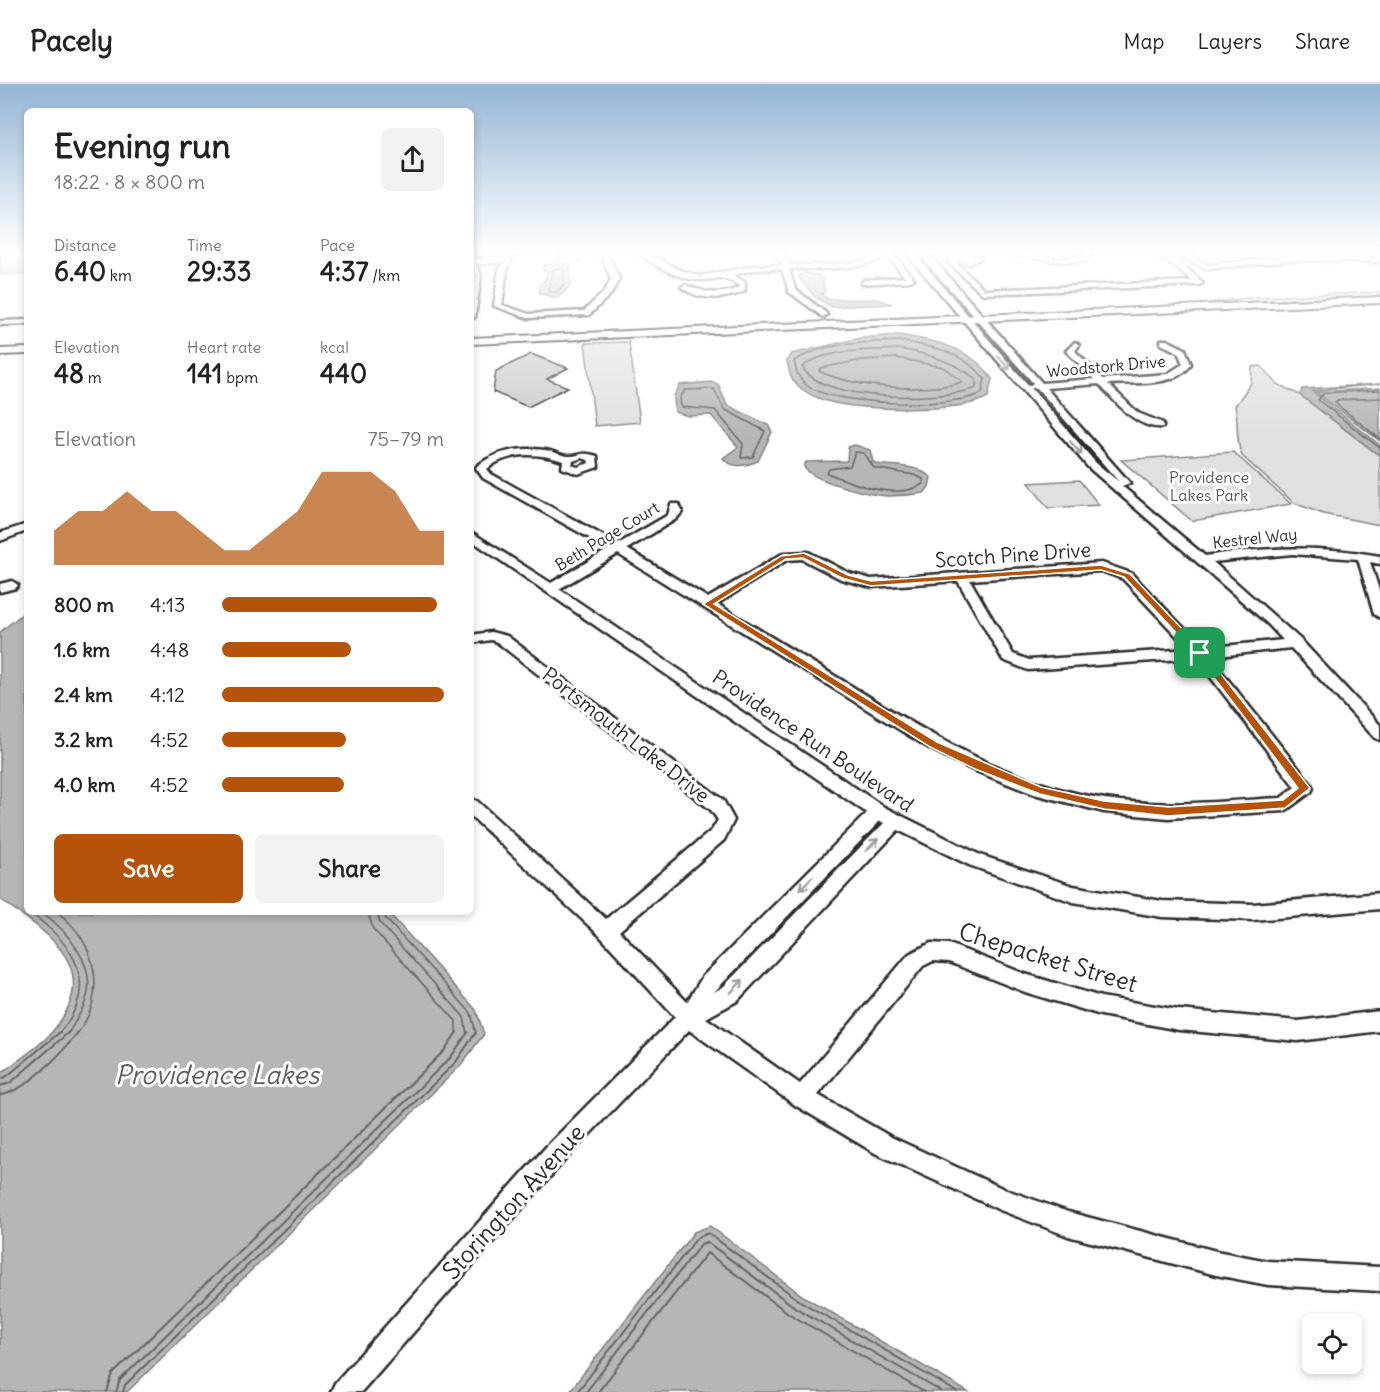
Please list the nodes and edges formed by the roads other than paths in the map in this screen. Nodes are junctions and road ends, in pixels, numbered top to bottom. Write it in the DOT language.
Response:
graph roads {
  1 [pos="522,314"];
  2 [pos="566,314"];
  3 [pos="819,314"];
  4 [pos="897,314"];
  5 [pos="962,314"];
  6 [pos="977,314"];
  7 [pos="1075,314"];
  8 [pos="981,318"];
  9 [pos="966,319"];
  10 [pos="826,320"];
  11 [pos="24,322"];
  12 [pos="0,323"];
  13 [pos="474,330"];
  14 [pos="474,341"];
  15 [pos="1164,342"];
  16 [pos="1075,345"];
  17 [pos="24,351"];
  18 [pos="0,352"];
  19 [pos="24,358"];
  20 [pos="0,359"];
  21 [pos="1101,383"];
  22 [pos="1041,386"];
  23 [pos="1024,387"];
  24 [pos="1160,425"];
  25 [pos="569,459"];
  26 [pos="675,506"];
  27 [pos="24,528"];
  28 [pos="0,537"];
  29 [pos="474,537"];
  30 [pos="620,550"];
  31 [pos="1193,550"];
  32 [pos="1363,557"];
  33 [pos="1205,560"];
  34 [pos="1380,560"];
  35 [pos="963,578"];
  36 [pos="550,589"];
  37 [pos="708,604"];
  38 [pos="1380,614"];
  39 [pos="474,639"];
  40 [pos="1296,643"];
  41 [pos="1200,653"];
  42 [pos="1380,734"];
  43 [pos="474,809"];
  44 [pos="878,812"];
  45 [pos="895,822"];
  46 [pos="1380,901"];
  47 [pos="606,930"];
  48 [pos="688,1017"];
  49 [pos="1380,1021"];
  50 [pos="802,1098"];
  51 [pos="1380,1280"];
  52 [pos="344,1392"];
  1 -- 2 [label="street"];
  3 -- 10 [label="street"];
  4 -- 10 [label="main road"];
  5 -- 9 [label="street"];
  6 -- 8 [label="street"];
  7 -- 8 [label="main road"];
  8 -- 9 [label="main road"];
  8 -- 22 [label="street"];
  9 -- 10 [label="main road"];
  9 -- 23 [label="street, one-way"];
  10 -- 13 [label="main road"];
  10 -- 14 [label="main road"];
  11 -- 12 [label="street"];
  15 -- 21 [label="street, Woodstork Drive"];
  16 -- 21 [label="street"];
  17 -- 18 [label="main road"];
  19 -- 20 [label="main road"];
  21 -- 22 [label="street, Woodstork Drive"];
  21 -- 24 [label="street"];
  22 -- 23 [label="street, Woodstork Drive"];
  22 -- 31 [label="street"];
  23 -- 31 [label="street, one-way"];
  25 -- 30 [label="street, Scotch Pine Drive"];
  26 -- 30 [label="street, Beth Page Court"];
  27 -- 28 [label="street"];
  29 -- 36 [label="street, Providence Run Boulevard"];
  30 -- 36 [label="street, Beth Page Court"];
  30 -- 37 [label="street, Scotch Pine Drive"];
  31 -- 33 [label="street"];
  32 -- 33 [label="street, Kestrel Way"];
  32 -- 34 [label="street, Kestrel Way"];
  32 -- 38 [label="street"];
  33 -- 40 [label="street"];
  35 -- 37 [label="street, Scotch Pine Drive"];
  35 -- 41 [label="street, Scotch Pine Drive"];
  35 -- 41 [label="street"];
  36 -- 44 [label="street, Providence Run Boulevard"];
  37 -- 41 [label="street, Scotch Pine Drive"];
  39 -- 47 [label="street, Portsmouth Lake Drive"];
  40 -- 41 [label="street"];
  40 -- 42 [label="street"];
  43 -- 47 [label="street"];
  44 -- 45 [label="street, Providence Run Boulevard"];
  44 -- 48 [label="street, Storington Avenue, one-way"];
  45 -- 46 [label="street, Providence Run Boulevard"];
  48 -- 45 [label="street, Storington Avenue, one-way"];
  47 -- 48 [label="street"];
  48 -- 50 [label="street"];
  48 -- 52 [label="street, Storington Avenue"];
  49 -- 50 [label="street, Chepacket Street"];
  50 -- 51 [label="street"];
}
